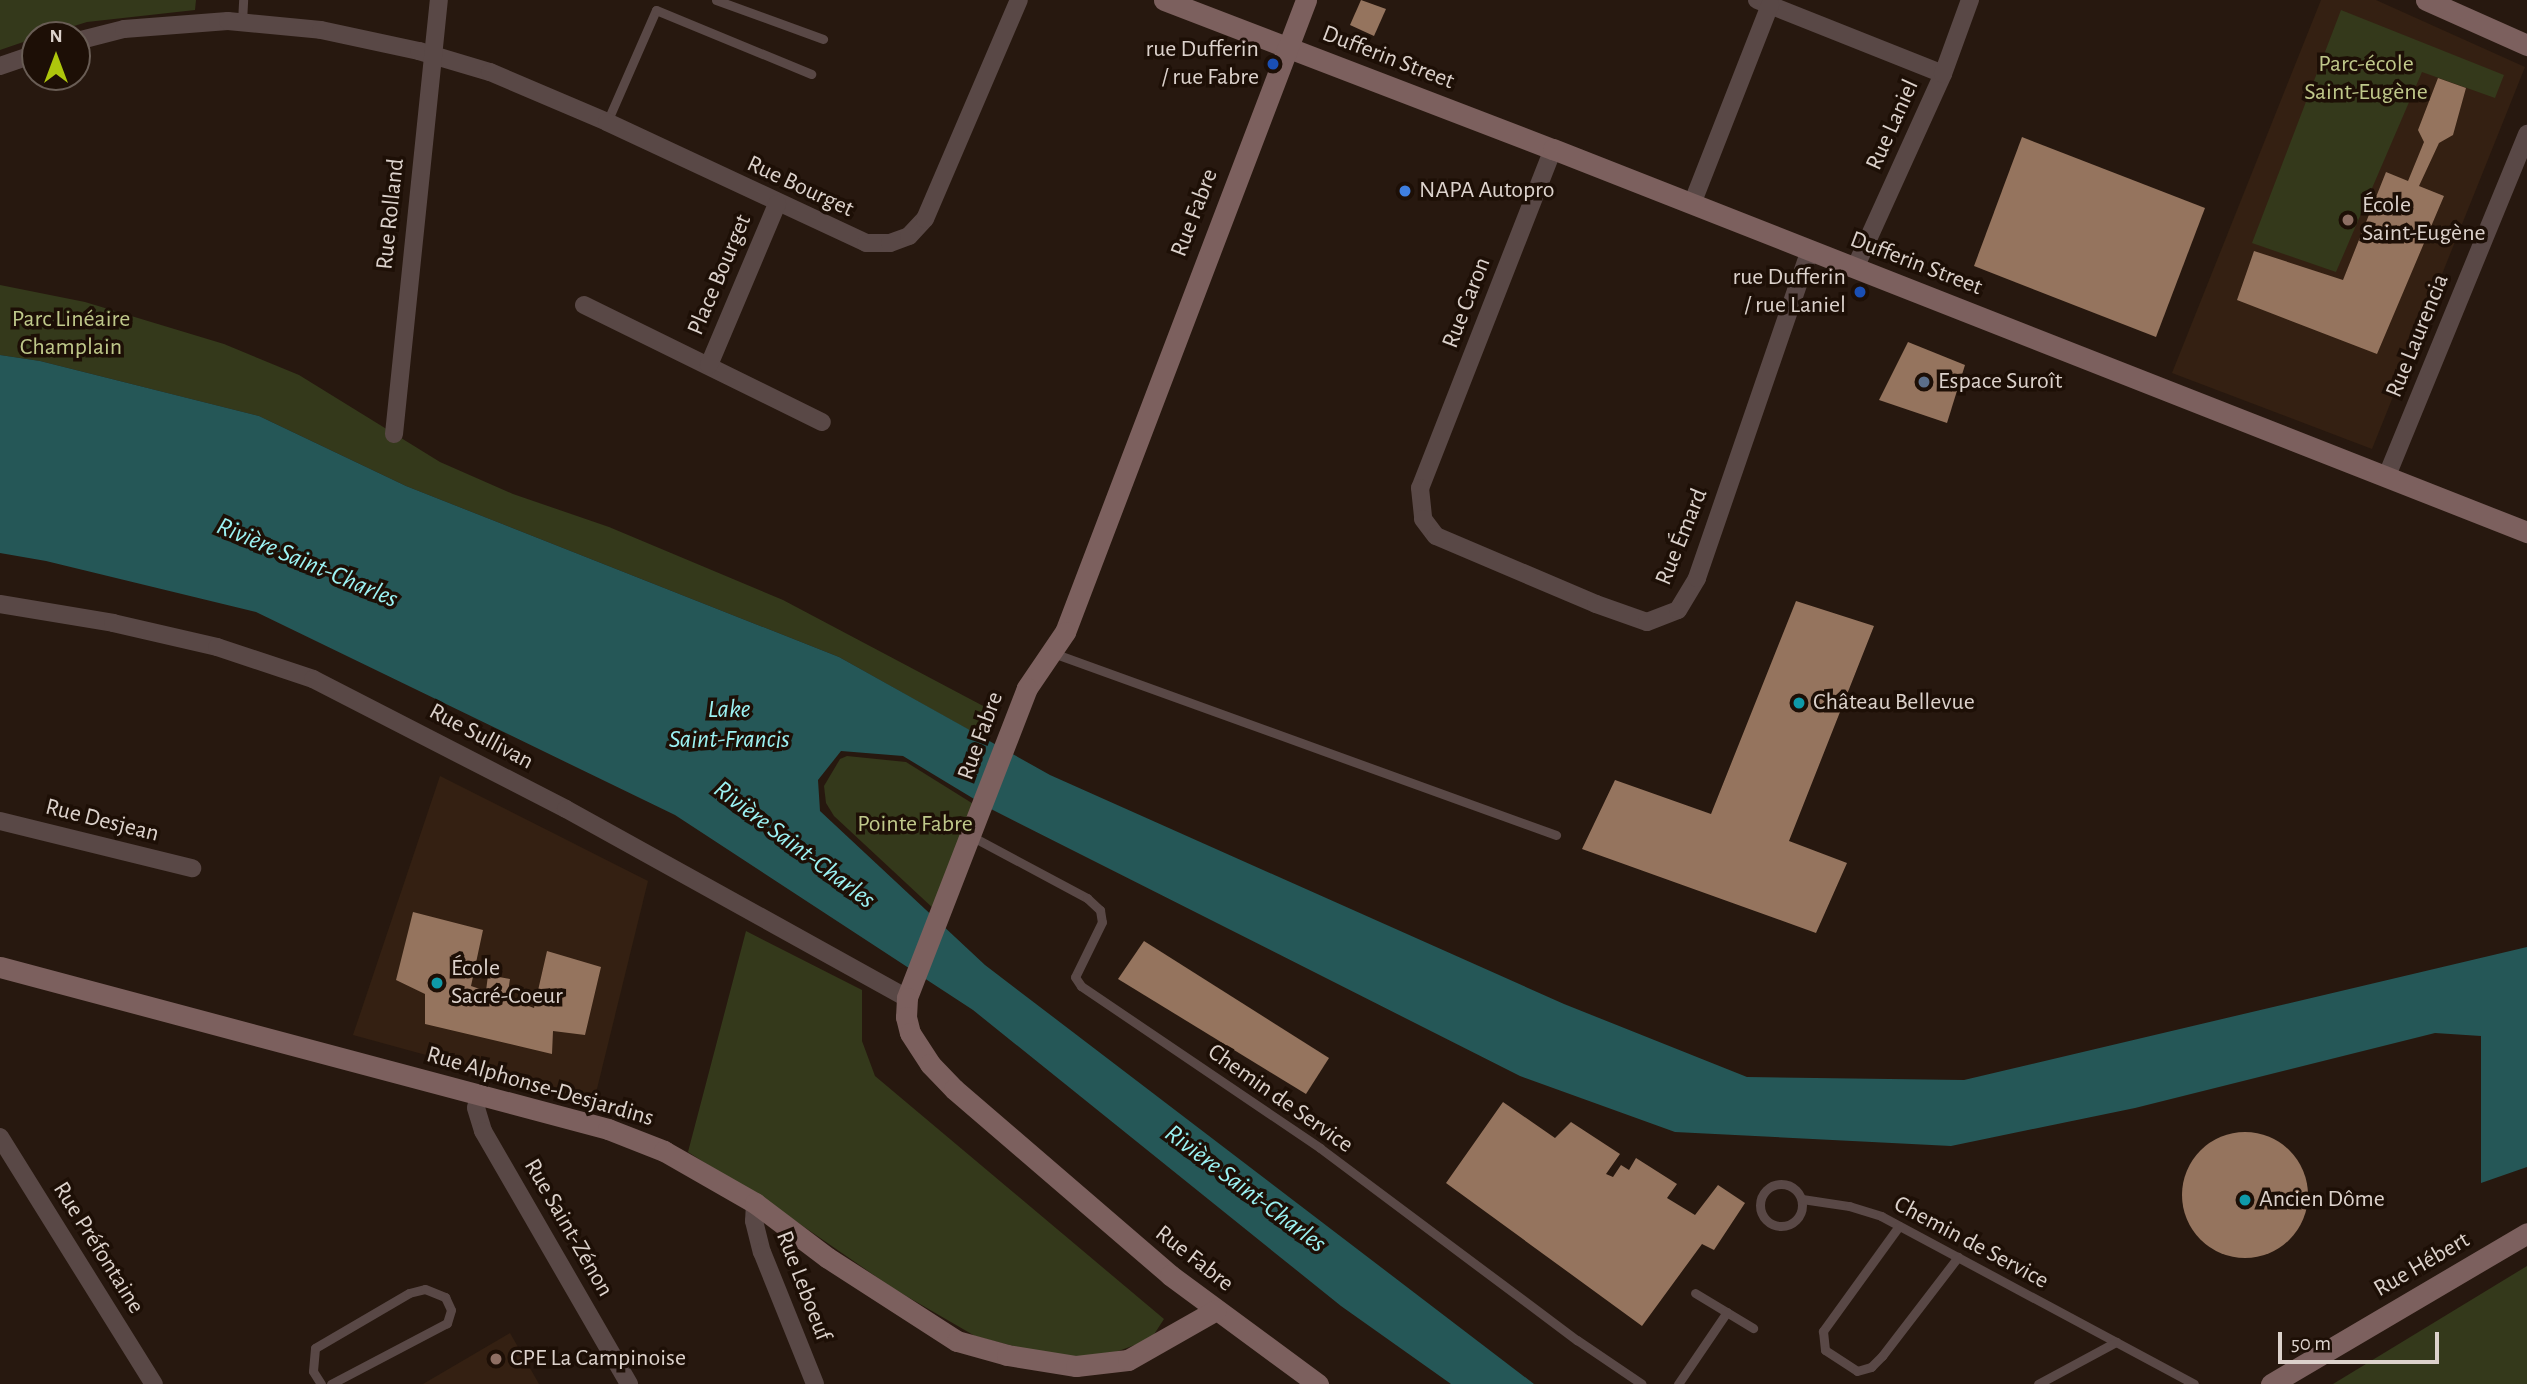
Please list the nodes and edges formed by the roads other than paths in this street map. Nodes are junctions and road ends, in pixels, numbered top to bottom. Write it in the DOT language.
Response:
graph roads {
  1 [pos="243,0"];
  2 [pos="439,0"];
  3 [pos="716,0"];
  4 [pos="1019,0"];
  5 [pos="1164,0"];
  6 [pos="1306,0"];
  7 [pos="1970,0"];
  8 [pos="2426,0"];
  9 [pos="1763,3"];
  10 [pos="242,22"];
  11 [pos="91,37"];
  12 [pos="822,39"];
  13 [pos="2527,45"];
  14 [pos="1286,47"];
  15 [pos="433,55"];
  16 [pos="21,59"];
  17 [pos="0,66"];
  18 [pos="811,74"];
  19 [pos="1943,74"];
  20 [pos="607,122"];
  21 [pos="2527,134"];
  22 [pos="1553,149"];
  23 [pos="777,204"];
  24 [pos="1692,204"];
  25 [pos="1810,250"];
  26 [pos="1855,268"];
  27 [pos="584,305"];
  28 [pos="709,365"];
  29 [pos="822,422"];
  30 [pos="394,434"];
  31 [pos="1426,474"];
  32 [pos="2386,478"];
  33 [pos="2527,532"];
  34 [pos="0,604"];
  35 [pos="1051,652"];
  36 [pos="0,821"];
  37 [pos="1556,835"];
  38 [pos="971,836"];
  39 [pos="192,868"];
  40 [pos="0,967"];
  41 [pos="907,998"];
  42 [pos="479,1094"];
  43 [pos="0,1137"];
  44 [pos="1802,1199"];
  45 [pos="755,1203"];
  46 [pos="1899,1226"];
  47 [pos="2527,1233"];
  48 [pos="1958,1257"];
  49 [pos="1695,1293"];
  50 [pos="1216,1310"];
  51 [pos="1727,1312"];
  52 [pos="1753,1328"];
  53 [pos="2116,1342"];
  54 [pos="154,1384"];
  55 [pos="321,1384"];
  56 [pos="331,1384"];
  57 [pos="629,1384"];
  58 [pos="815,1384"];
  59 [pos="1318,1384"];
  60 [pos="1642,1384"];
  61 [pos="1678,1384"];
  62 [pos="2038,1384"];
  63 [pos="2194,1384"];
  64 [pos="2271,1384"];
  1 -- 10 [label="lane"];
  2 -- 15 [label="street, Rue Rolland"];
  3 -- 12 [label="lane"];
  4 -- 23 [label="street, Rue Bourget"];
  5 -- 14 [label="street, Dufferin Street"];
  6 -- 14 [label="street, Rue Fabre"];
  7 -- 19 [label="street, Rue Laniel"];
  8 -- 13 [label="street"];
  9 -- 19 [label="street"];
  9 -- 24 [label="street"];
  10 -- 11 [label="street, Rue Bourget"];
  10 -- 15 [label="street, Rue Bourget"];
  14 -- 22 [label="street, Dufferin Street"];
  14 -- 35 [label="street, Rue Fabre"];
  15 -- 20 [label="street, Rue Bourget"];
  15 -- 30 [label="street, Rue Rolland"];
  16 -- 17 [label="street"];
  18 -- 20 [label="lane"];
  19 -- 26 [label="street, Rue Laniel"];
  20 -- 23 [label="street, Rue Bourget"];
  21 -- 32 [label="street, Rue Laurencia"];
  22 -- 24 [label="street, Dufferin Street"];
  22 -- 31 [label="street, Rue Caron"];
  23 -- 28 [label="street, Place Bourget"];
  24 -- 25 [label="street, Dufferin Street"];
  25 -- 26 [label="street, Dufferin Street"];
  25 -- 31 [label="street, Rue Émard"];
  26 -- 32 [label="street, Dufferin Street"];
  27 -- 28 [label="street, Place Bourget"];
  28 -- 29 [label="street, Place Bourget"];
  32 -- 33 [label="street, Dufferin Street"];
  34 -- 41 [label="street, Rue Sullivan"];
  35 -- 37 [label="lane"];
  35 -- 38 [label="street, Rue Fabre"];
  36 -- 39 [label="street, Rue Desjean"];
  38 -- 41 [label="street, Rue Fabre"];
  38 -- 60 [label="lane, Chemin de Service"];
  40 -- 42 [label="street, Rue Alphonse-Desjardins"];
  41 -- 50 [label="street, Rue Fabre"];
  42 -- 45 [label="street, Rue Alphonse-Desjardins"];
  42 -- 57 [label="street, Rue Saint-Zénon"];
  43 -- 54 [label="street, Rue Préfontaine"];
  44 -- 44 [label="lane"];
  44 -- 46 [label="lane, Chemin de Service"];
  45 -- 50 [label="street, Rue Alphonse-Desjardins"];
  45 -- 58 [label="street, Rue Leboeuf"];
  46 -- 48 [label="lane, Chemin de Service"];
  46 -- 48 [label="lane"];
  47 -- 64 [label="street, Rue Hébert"];
  48 -- 53 [label="lane, Chemin de Service"];
  49 -- 51 [label="lane"];
  50 -- 59 [label="street, Rue Fabre"];
  51 -- 52 [label="lane"];
  51 -- 61 [label="lane"];
  53 -- 62 [label="lane"];
  53 -- 63 [label="lane, Chemin de Service"];
  55 -- 56 [label="lane"];
}
